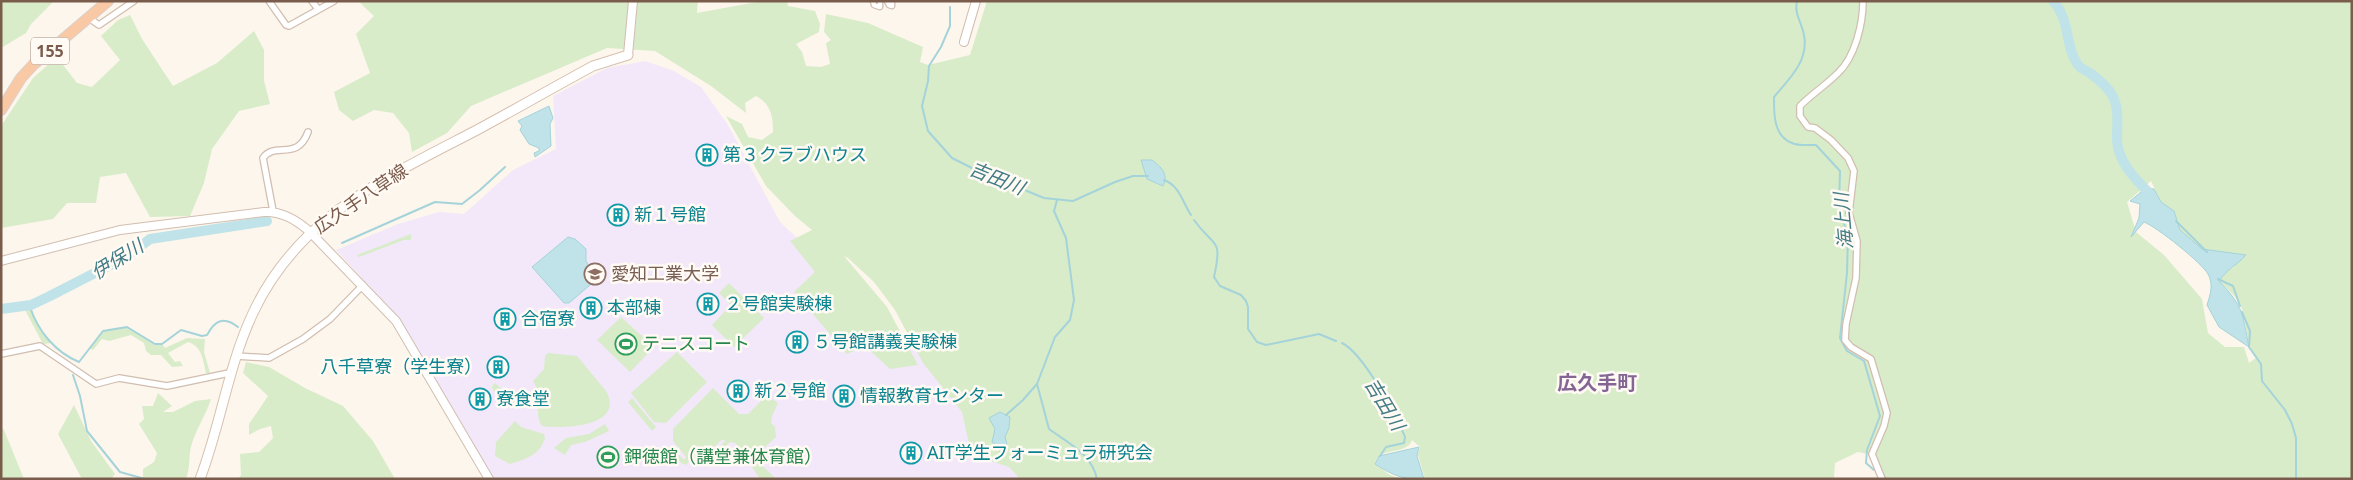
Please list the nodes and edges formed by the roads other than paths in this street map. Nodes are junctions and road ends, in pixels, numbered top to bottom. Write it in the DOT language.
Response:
graph roads {
  1 [pos="108,1"];
  2 [pos="134,1"];
  3 [pos="269,1"];
  4 [pos="312,1"];
  5 [pos="334,1"];
  6 [pos="633,1"];
  7 [pos="873,1"];
  8 [pos="880,1"];
  9 [pos="887,1"];
  10 [pos="892,1"];
  11 [pos="976,1"];
  12 [pos="1863,1"];
  13 [pos="318,10"];
  14 [pos="89,18"];
  15 [pos="964,42"];
  16 [pos="628,56"];
  17 [pos="1,110"];
  18 [pos="308,132"];
  19 [pos="273,211"];
  20 [pos="310,232"];
  21 [pos="1,261"];
  22 [pos="363,286"];
  23 [pos="1,354"];
  24 [pos="236,356"];
  25 [pos="200,479"];
  26 [pos="489,479"];
  27 [pos="1882,479"];
  1 -- 14 [label="highway, 155"];
  2 -- 14 [label="street"];
  3 -- 13 [label="street"];
  4 -- 13 [label="street"];
  5 -- 13 [label="street"];
  6 -- 16 [label="street"];
  7 -- 8 [label="street"];
  9 -- 10 [label="street"];
  11 -- 15 [label="street"];
  12 -- 27 [label="street"];
  14 -- 17 [label="highway, 155"];
  16 -- 20 [label="main road, 広久手八草線"];
  18 -- 19 [label="street"];
  19 -- 20 [label="street"];
  19 -- 21 [label="street"];
  20 -- 22 [label="street"];
  20 -- 24 [label="main road, 広久手八草線"];
  22 -- 24 [label="street"];
  22 -- 26 [label="street"];
  23 -- 24 [label="street"];
  24 -- 25 [label="main road, 広久手八草線"];
}
